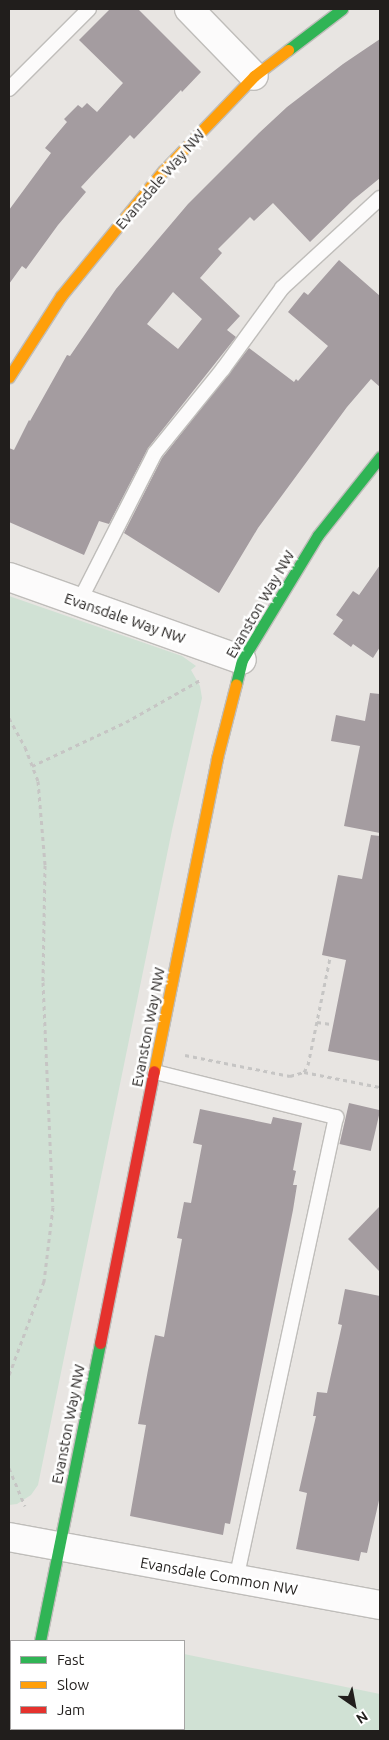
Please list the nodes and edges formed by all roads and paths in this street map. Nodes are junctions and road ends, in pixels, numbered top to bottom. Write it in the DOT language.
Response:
graph roads {
  1 [pos="89,9"];
  2 [pos="190,9"];
  3 [pos="342,9"];
  4 [pos="254,76"];
  5 [pos="11,81"];
  6 [pos="380,198"];
  7 [pos="9,377"];
  8 [pos="380,457"];
  9 [pos="9,577"];
  10 [pos="79,602"];
  11 [pos="242,660"];
  12 [pos="202,679"];
  13 [pos="9,718"];
  14 [pos="32,766"];
  15 [pos="330,958"];
  16 [pos="317,1022"];
  17 [pos="331,1024"];
  18 [pos="184,1055"];
  19 [pos="155,1072"];
  20 [pos="304,1072"];
  21 [pos="380,1087"];
  22 [pos="9,1375"];
  23 [pos="9,1468"];
  24 [pos="25,1506"];
  25 [pos="9,1537"];
  26 [pos="59,1547"];
  27 [pos="236,1580"];
  28 [pos="380,1604"];
  29 [pos="40,1640"];
  1 -- 5 [label="lane"];
  2 -- 4 [label="street"];
  3 -- 4 [label="street, Evansdale Way NW"];
  4 -- 7 [label="street, Evansdale Way NW"];
  6 -- 10 [label="lane"];
  8 -- 11 [label="street, Evanston Way NW"];
  9 -- 10 [label="street, Evansdale Way NW"];
  10 -- 11 [label="street, Evansdale Way NW"];
  11 -- 19 [label="street, Evanston Way NW"];
  12 -- 14 [label="path"];
  13 -- 14 [label="path"];
  14 -- 22 [label="path"];
  15 -- 16 [label="path"];
  16 -- 17 [label="path"];
  16 -- 20 [label="path"];
  18 -- 20 [label="path"];
  19 -- 26 [label="street, Evanston Way NW"];
  19 -- 27 [label="lane"];
  20 -- 21 [label="path"];
  23 -- 24 [label="path"];
  25 -- 26 [label="street, Evansdale Common NW"];
  26 -- 27 [label="street, Evansdale Common NW"];
  26 -- 29 [label="street, Evanston Way NW"];
  27 -- 28 [label="street, Evansdale Common NW"];
}
